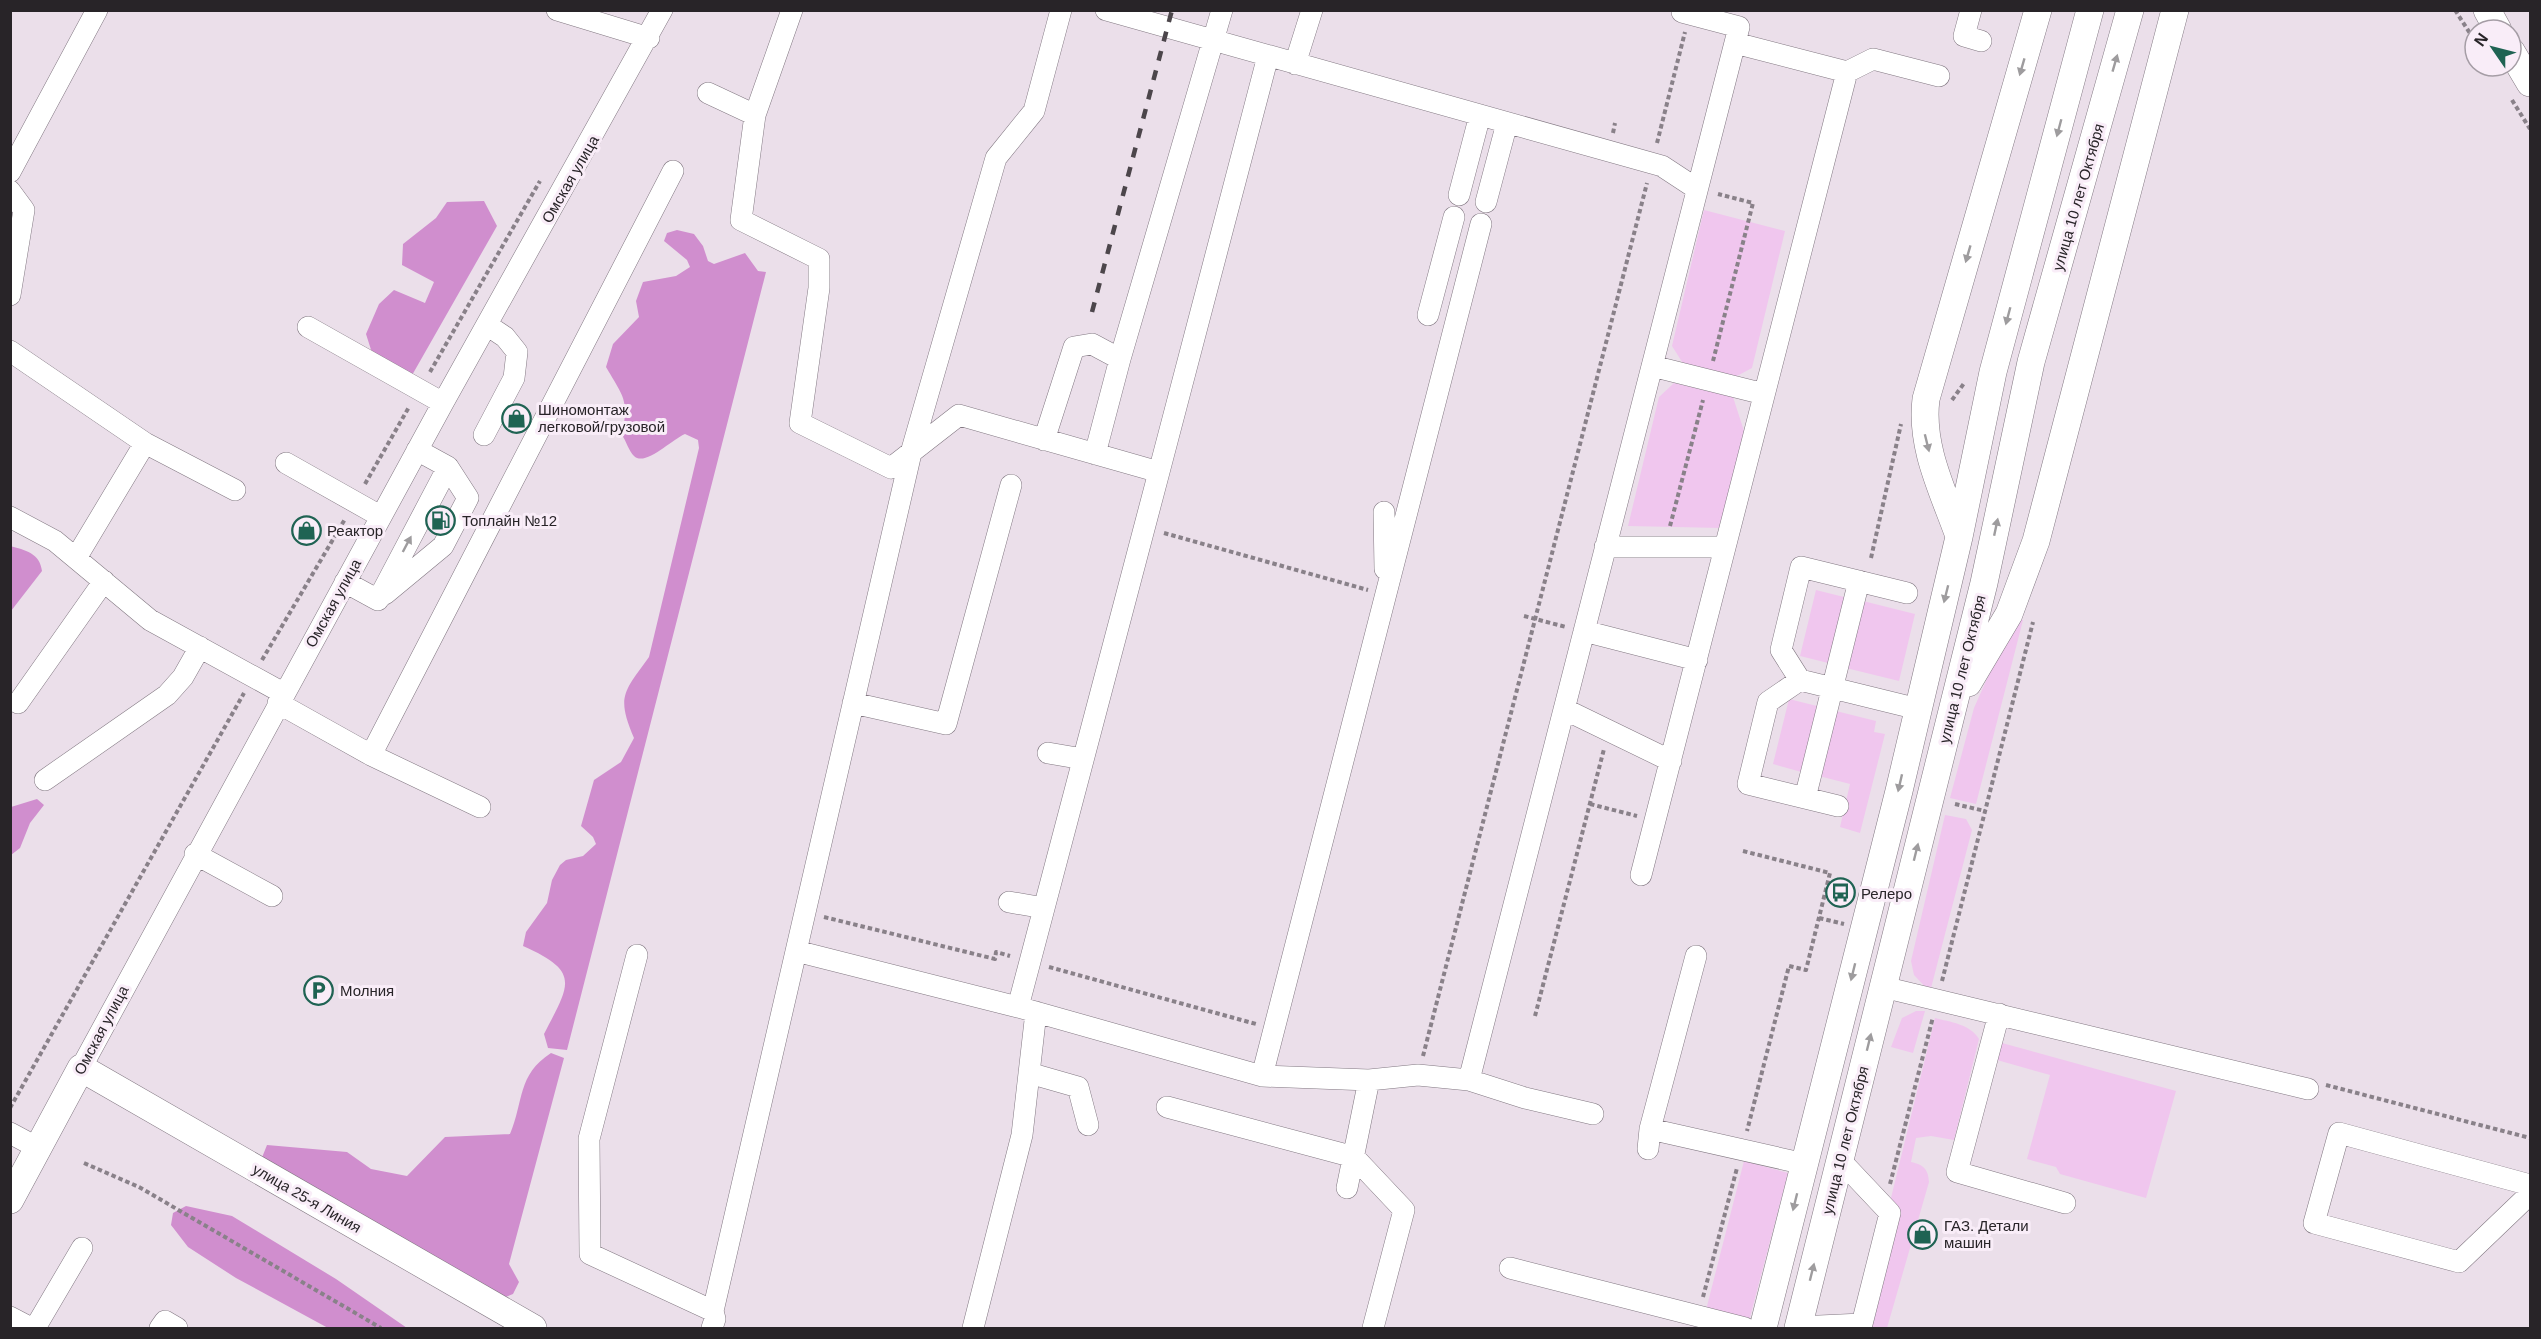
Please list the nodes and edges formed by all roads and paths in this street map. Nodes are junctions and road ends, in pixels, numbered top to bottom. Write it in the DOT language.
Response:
graph roads {
  1 [pos="97,10"];
  2 [pos="557,10"];
  3 [pos="662,10"];
  4 [pos="792,10"];
  5 [pos="1062,10"];
  6 [pos="1106,10"];
  7 [pos="1222,10"];
  8 [pos="1312,10"];
  9 [pos="1971,10"];
  10 [pos="2038,10"];
  11 [pos="2090,10"];
  12 [pos="2130,10"];
  13 [pos="2175,10"];
  14 [pos="1686,13"];
  15 [pos="1739,27"];
  16 [pos="649,38"];
  17 [pos="1981,41"];
  18 [pos="1214,42"];
  19 [pos="1268,56"];
  20 [pos="1295,64"];
  21 [pos="1847,72"];
  22 [pos="1939,76"];
  23 [pos="708,93"];
  24 [pos="755,115"];
  25 [pos="1480,115"];
  26 [pos="1507,123"];
  27 [pos="1652,163"];
  28 [pos="673,171"];
  29 [pos="10,172"];
  30 [pos="1697,189"];
  31 [pos="10,191"];
  32 [pos="1718,194"];
  33 [pos="1459,195"];
  34 [pos="1486,202"];
  35 [pos="1454,217"];
  36 [pos="1748,222"];
  37 [pos="1481,224"];
  38 [pos="16,234"];
  39 [pos="10,295"];
  40 [pos="1428,315"];
  41 [pos="487,325"];
  42 [pos="308,327"];
  43 [pos="10,351"];
  44 [pos="1120,359"];
  45 [pos="1652,366"];
  46 [pos="1764,394"];
  47 [pos="443,403"];
  48 [pos="484,435"];
  49 [pos="1044,440"];
  50 [pos="145,443"];
  51 [pos="417,450"];
  52 [pos="911,453"];
  53 [pos="1095,454"];
  54 [pos="286,463"];
  55 [pos="448,467"];
  56 [pos="1159,472"];
  57 [pos="1011,485"];
  58 [pos="235,490"];
  59 [pos="1384,513"];
  60 [pos="381,516"];
  61 [pos="10,517"];
  62 [pos="1144,528"];
  63 [pos="1959,537"];
  64 [pos="1605,547"];
  65 [pos="1725,548"];
  66 [pos="76,558"];
  67 [pos="2024,580"];
  68 [pos="104,581"];
  69 [pos="1859,581"];
  70 [pos="345,582"];
  71 [pos="1984,583"];
  72 [pos="1907,593"];
  73 [pos="1386,595"];
  74 [pos="378,600"];
  75 [pos="1524,616"];
  76 [pos="1535,619"];
  77 [pos="1584,631"];
  78 [pos="200,647"];
  79 [pos="1697,660"];
  80 [pos="253,676"];
  81 [pos="1800,680"];
  82 [pos="1832,688"];
  83 [pos="281,698"];
  84 [pos="18,703"];
  85 [pos="853,703"];
  86 [pos="1953,707"];
  87 [pos="1564,709"];
  88 [pos="1918,709"];
  89 [pos="1608,730"];
  90 [pos="1048,753"];
  91 [pos="371,755"];
  92 [pos="1083,759"];
  93 [pos="1671,761"];
  94 [pos="45,780"];
  95 [pos="1805,798"];
  96 [pos="1590,804"];
  97 [pos="1955,804"];
  98 [pos="1838,806"];
  99 [pos="480,807"];
  100 [pos="1985,811"];
  101 [pos="1655,821"];
  102 [pos="1743,851"];
  103 [pos="195,854"];
  104 [pos="1641,875"];
  105 [pos="272,896"];
  106 [pos="1009,902"];
  107 [pos="1044,908"];
  108 [pos="796,951"];
  109 [pos="637,955"];
  110 [pos="1696,956"];
  111 [pos="1883,987"];
  112 [pos="1937,1000"];
  113 [pos="1027,1009"];
  114 [pos="1999,1014"];
  115 [pos="1535,1016"];
  116 [pos="81,1068"];
  117 [pos="1029,1073"];
  118 [pos="1418,1075"];
  119 [pos="1262,1076"];
  120 [pos="1369,1080"];
  121 [pos="1469,1080"];
  122 [pos="2315,1086"];
  123 [pos="1167,1107"];
  124 [pos="10,1108"];
  125 [pos="1593,1114"];
  126 [pos="1088,1125"];
  127 [pos="10,1133"];
  128 [pos="2530,1138"];
  129 [pos="38,1148"];
  130 [pos="1742,1150"];
  131 [pos="1354,1156"];
  132 [pos="1840,1160"];
  133 [pos="84,1163"];
  134 [pos="1805,1164"];
  135 [pos="2530,1185"];
  136 [pos="1347,1188"];
  137 [pos="2530,1194"];
  138 [pos="10,1200"];
  139 [pos="2065,1203"];
  140 [pos="1884,1206"];
  141 [pos="82,1248"];
  142 [pos="1510,1269"];
  143 [pos="10,1317"];
  144 [pos="716,1322"];
  145 [pos="1697,1323"];
  146 [pos="1798,1328"];
  147 [pos="33,1329"];
  148 [pos="160,1329"];
  149 [pos="177,1329"];
  150 [pos="381,1329"];
  151 [pos="533,1329"];
  152 [pos="973,1329"];
  153 [pos="1373,1329"];
  154 [pos="1745,1329"];
  155 [pos="1763,1329"];
  1 -- 29 [label="street"];
  2 -- 16 [label="street"];
  3 -- 16 [label="street, Омская улица"];
  4 -- 24 [label="street"];
  5 -- 52 [label="street"];
  6 -- 18 [label="street"];
  7 -- 18 [label="street"];
  8 -- 20 [label="street"];
  9 -- 17 [label="street"];
  10 -- 63 [label="main road, one-way"];
  11 -- 63 [label="main road, one-way"];
  71 -- 12 [label="main road, улица 10 лет Октября, one-way"];
  13 -- 67 [label="main road"];
  14 -- 15 [label="street"];
  14 -- 27 [label="path"];
  15 -- 21 [label="street"];
  15 -- 30 [label="street"];
  16 -- 41 [label="street, Омская улица"];
  18 -- 19 [label="street"];
  18 -- 44 [label="street"];
  19 -- 20 [label="street"];
  19 -- 56 [label="street"];
  20 -- 25 [label="street"];
  21 -- 22 [label="street"];
  21 -- 46 [label="street"];
  23 -- 24 [label="street"];
  24 -- 52 [label="street"];
  25 -- 26 [label="street"];
  25 -- 33 [label="street"];
  26 -- 27 [label="street"];
  26 -- 34 [label="street"];
  27 -- 30 [label="street"];
  27 -- 76 [label="path"];
  28 -- 91 [label="street"];
  30 -- 45 [label="street"];
  31 -- 38 [label="street"];
  32 -- 36 [label="path"];
  35 -- 40 [label="street"];
  37 -- 73 [label="street"];
  38 -- 39 [label="street"];
  41 -- 47 [label="street, Омская улица"];
  41 -- 48 [label="street"];
  42 -- 47 [label="street"];
  43 -- 50 [label="street"];
  44 -- 49 [label="street"];
  44 -- 53 [label="street"];
  45 -- 46 [label="street"];
  45 -- 64 [label="street"];
  46 -- 65 [label="street"];
  47 -- 51 [label="street, Омская улица"];
  49 -- 52 [label="street"];
  49 -- 53 [label="street"];
  50 -- 58 [label="street"];
  50 -- 66 [label="street"];
  51 -- 55 [label="street"];
  51 -- 60 [label="street, Омская улица"];
  52 -- 85 [label="street"];
  53 -- 56 [label="street"];
  54 -- 60 [label="street"];
  74 -- 55 [label="street, one-way"];
  55 -- 74 [label="street"];
  56 -- 62 [label="street"];
  57 -- 85 [label="street"];
  59 -- 73 [label="street"];
  60 -- 70 [label="street, Омская улица"];
  61 -- 66 [label="street"];
  62 -- 73 [label="path"];
  62 -- 92 [label="street"];
  63 -- 88 [label="main road, one-way"];
  64 -- 65 [label="street"];
  64 -- 77 [label="street"];
  65 -- 79 [label="street"];
  66 -- 68 [label="street"];
  67 -- 71 [label="main road"];
  67 -- 86 [label="main road"];
  68 -- 78 [label="street"];
  68 -- 84 [label="street"];
  69 -- 72 [label="street"];
  69 -- 81 [label="street"];
  69 -- 82 [label="street"];
  70 -- 74 [label="street"];
  70 -- 83 [label="street, Омская улица"];
  71 -- 86 [label="main road, улица 10 лет Октября"];
  73 -- 119 [label="street"];
  75 -- 76 [label="path"];
  76 -- 77 [label="path"];
  76 -- 118 [label="path"];
  77 -- 79 [label="street"];
  77 -- 87 [label="street"];
  78 -- 80 [label="street"];
  78 -- 94 [label="street"];
  79 -- 93 [label="street"];
  80 -- 83 [label="street"];
  80 -- 124 [label="path"];
  81 -- 82 [label="street"];
  81 -- 95 [label="street"];
  82 -- 88 [label="street"];
  82 -- 95 [label="street"];
  83 -- 91 [label="street"];
  83 -- 103 [label="street, Омская улица"];
  85 -- 108 [label="street"];
  111 -- 86 [label="main road, улица 10 лет Октября, one-way"];
  87 -- 89 [label="street"];
  87 -- 121 [label="street"];
  88 -- 134 [label="main road, one-way"];
  89 -- 93 [label="street"];
  89 -- 96 [label="path"];
  90 -- 92 [label="street"];
  91 -- 99 [label="street"];
  92 -- 107 [label="street"];
  93 -- 101 [label="street"];
  95 -- 98 [label="street"];
  96 -- 101 [label="path"];
  96 -- 115 [label="path"];
  97 -- 100 [label="path"];
  101 -- 104 [label="street"];
  102 -- 130 [label="path"];
  103 -- 105 [label="street"];
  103 -- 116 [label="street, Омская улица"];
  106 -- 107 [label="street"];
  107 -- 113 [label="street"];
  108 -- 113 [label="street"];
  108 -- 144 [label="street"];
  109 -- 144 [label="street"];
  110 -- 130 [label="street"];
  111 -- 112 [label="street"];
  132 -- 111 [label="main road, улица 10 лет Октября, one-way"];
  112 -- 114 [label="street"];
  112 -- 140 [label="path"];
  113 -- 117 [label="street"];
  113 -- 119 [label="street"];
  114 -- 122 [label="street"];
  114 -- 139 [label="street"];
  116 -- 129 [label="main road, Омская улица"];
  116 -- 151 [label="main road, улица 25-я Линия"];
  117 -- 126 [label="street"];
  117 -- 152 [label="street"];
  118 -- 120 [label="street"];
  118 -- 121 [label="street"];
  119 -- 120 [label="street"];
  120 -- 131 [label="street"];
  121 -- 125 [label="street"];
  122 -- 128 [label="path"];
  123 -- 131 [label="street"];
  127 -- 129 [label="street"];
  129 -- 138 [label="main road, Омская улица"];
  130 -- 134 [label="street"];
  130 -- 145 [label="path"];
  131 -- 136 [label="street"];
  131 -- 153 [label="street"];
  132 -- 140 [label="street"];
  146 -- 132 [label="main road, улица 10 лет Октября, one-way"];
  133 -- 150 [label="path"];
  134 -- 155 [label="main road, one-way"];
  135 -- 137 [label="street"];
  140 -- 146 [label="street"];
  141 -- 147 [label="street"];
  142 -- 145 [label="street"];
  143 -- 147 [label="street"];
  145 -- 154 [label="street"];
  148 -- 149 [label="street"];
}
